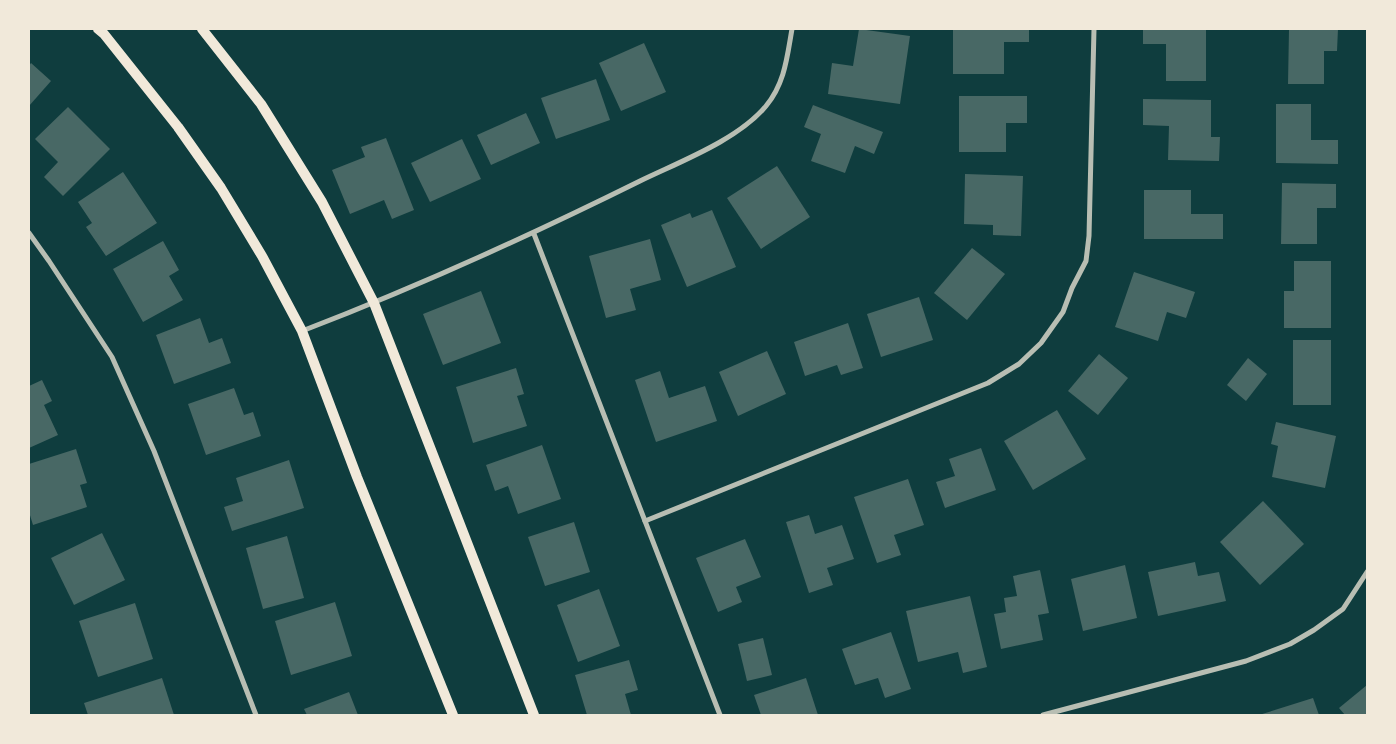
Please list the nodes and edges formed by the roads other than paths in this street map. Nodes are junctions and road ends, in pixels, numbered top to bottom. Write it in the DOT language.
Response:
graph roads {
  1 [pos="98,29"];
  2 [pos="202,29"];
  3 [pos="792,29"];
  4 [pos="1094,29"];
  5 [pos="29,234"];
  6 [pos="534,234"];
  7 [pos="374,304"];
  8 [pos="302,331"];
  9 [pos="645,521"];
  10 [pos="1367,572"];
  11 [pos="256,715"];
  12 [pos="453,715"];
  13 [pos="534,715"];
  14 [pos="720,715"];
  15 [pos="1044,715"];
  1 -- 8 [label="main road"];
  2 -- 7 [label="main road"];
  3 -- 6 [label="street"];
  4 -- 9 [label="street"];
  5 -- 11 [label="street"];
  6 -- 7 [label="street"];
  6 -- 9 [label="street"];
  7 -- 8 [label="street"];
  7 -- 13 [label="main road"];
  8 -- 12 [label="main road"];
  9 -- 14 [label="street"];
  10 -- 15 [label="street"];
}
